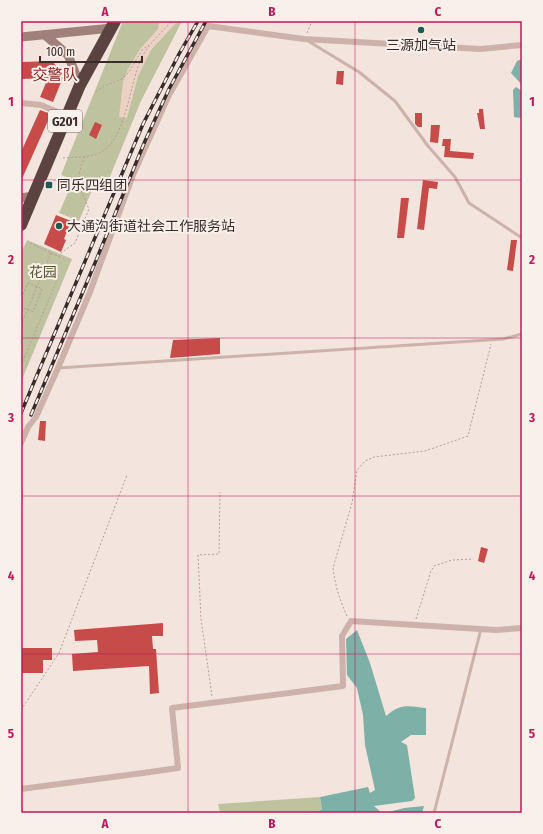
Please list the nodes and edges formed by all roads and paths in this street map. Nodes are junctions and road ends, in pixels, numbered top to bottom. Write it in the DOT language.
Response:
graph roads {
  1 [pos="172,21"];
  2 [pos="312,21"];
  3 [pos="114,25"];
  4 [pos="45,35"];
  5 [pos="21,38"];
  6 [pos="304,39"];
  7 [pos="150,45"];
  8 [pos="522,45"];
  9 [pos="80,85"];
  10 [pos="96,92"];
  11 [pos="21,103"];
  12 [pos="67,116"];
  13 [pos="85,157"];
  14 [pos="63,158"];
  15 [pos="27,197"];
  16 [pos="21,224"];
  17 [pos="522,238"];
  18 [pos="30,243"];
  19 [pos="51,253"];
  20 [pos="59,257"];
  21 [pos="64,259"];
  22 [pos="42,274"];
  23 [pos="37,287"];
  24 [pos="21,292"];
  25 [pos="23,293"];
  26 [pos="21,298"];
  27 [pos="21,307"];
  28 [pos="27,309"];
  29 [pos="21,325"];
  30 [pos="522,334"];
  31 [pos="492,340"];
  32 [pos="21,365"];
  33 [pos="58,368"];
  34 [pos="21,443"];
  35 [pos="127,475"];
  36 [pos="220,492"];
  37 [pos="473,559"];
  38 [pos="350,623"];
  39 [pos="414,625"];
  40 [pos="522,628"];
  41 [pos="481,629"];
  42 [pos="213,703"];
  43 [pos="21,710"];
  44 [pos="21,789"];
  45 [pos="434,813"];
  1 -- 7 [label="path"];
  2 -- 6 [label="path"];
  3 -- 4 [label="street"];
  3 -- 9 [label="highway, G201"];
  4 -- 5 [label="street"];
  4 -- 9 [label="street"];
  6 -- 8 [label="street"];
  6 -- 17 [label="lane"];
  6 -- 33 [label="street"];
  7 -- 10 [label="path"];
  7 -- 13 [label="path"];
  9 -- 12 [label="highway, G201"];
  11 -- 12 [label="street"];
  12 -- 15 [label="highway, G201"];
  13 -- 14 [label="path"];
  13 -- 20 [label="path"];
  15 -- 16 [label="highway, G201"];
  18 -- 19 [label="path"];
  19 -- 20 [label="path"];
  19 -- 22 [label="path"];
  20 -- 21 [label="path"];
  22 -- 23 [label="path"];
  22 -- 32 [label="path"];
  23 -- 25 [label="path"];
  23 -- 28 [label="path"];
  23 -- 28 [label="path"];
  24 -- 25 [label="path"];
  25 -- 26 [label="path"];
  27 -- 28 [label="path"];
  28 -- 29 [label="path"];
  30 -- 31 [label="lane"];
  31 -- 33 [label="lane"];
  31 -- 38 [label="path"];
  33 -- 34 [label="street"];
  35 -- 43 [label="path"];
  36 -- 42 [label="path"];
  37 -- 39 [label="path"];
  38 -- 39 [label="street"];
  38 -- 42 [label="street"];
  39 -- 41 [label="street"];
  40 -- 41 [label="street"];
  41 -- 45 [label="lane"];
  42 -- 44 [label="street"];
}
